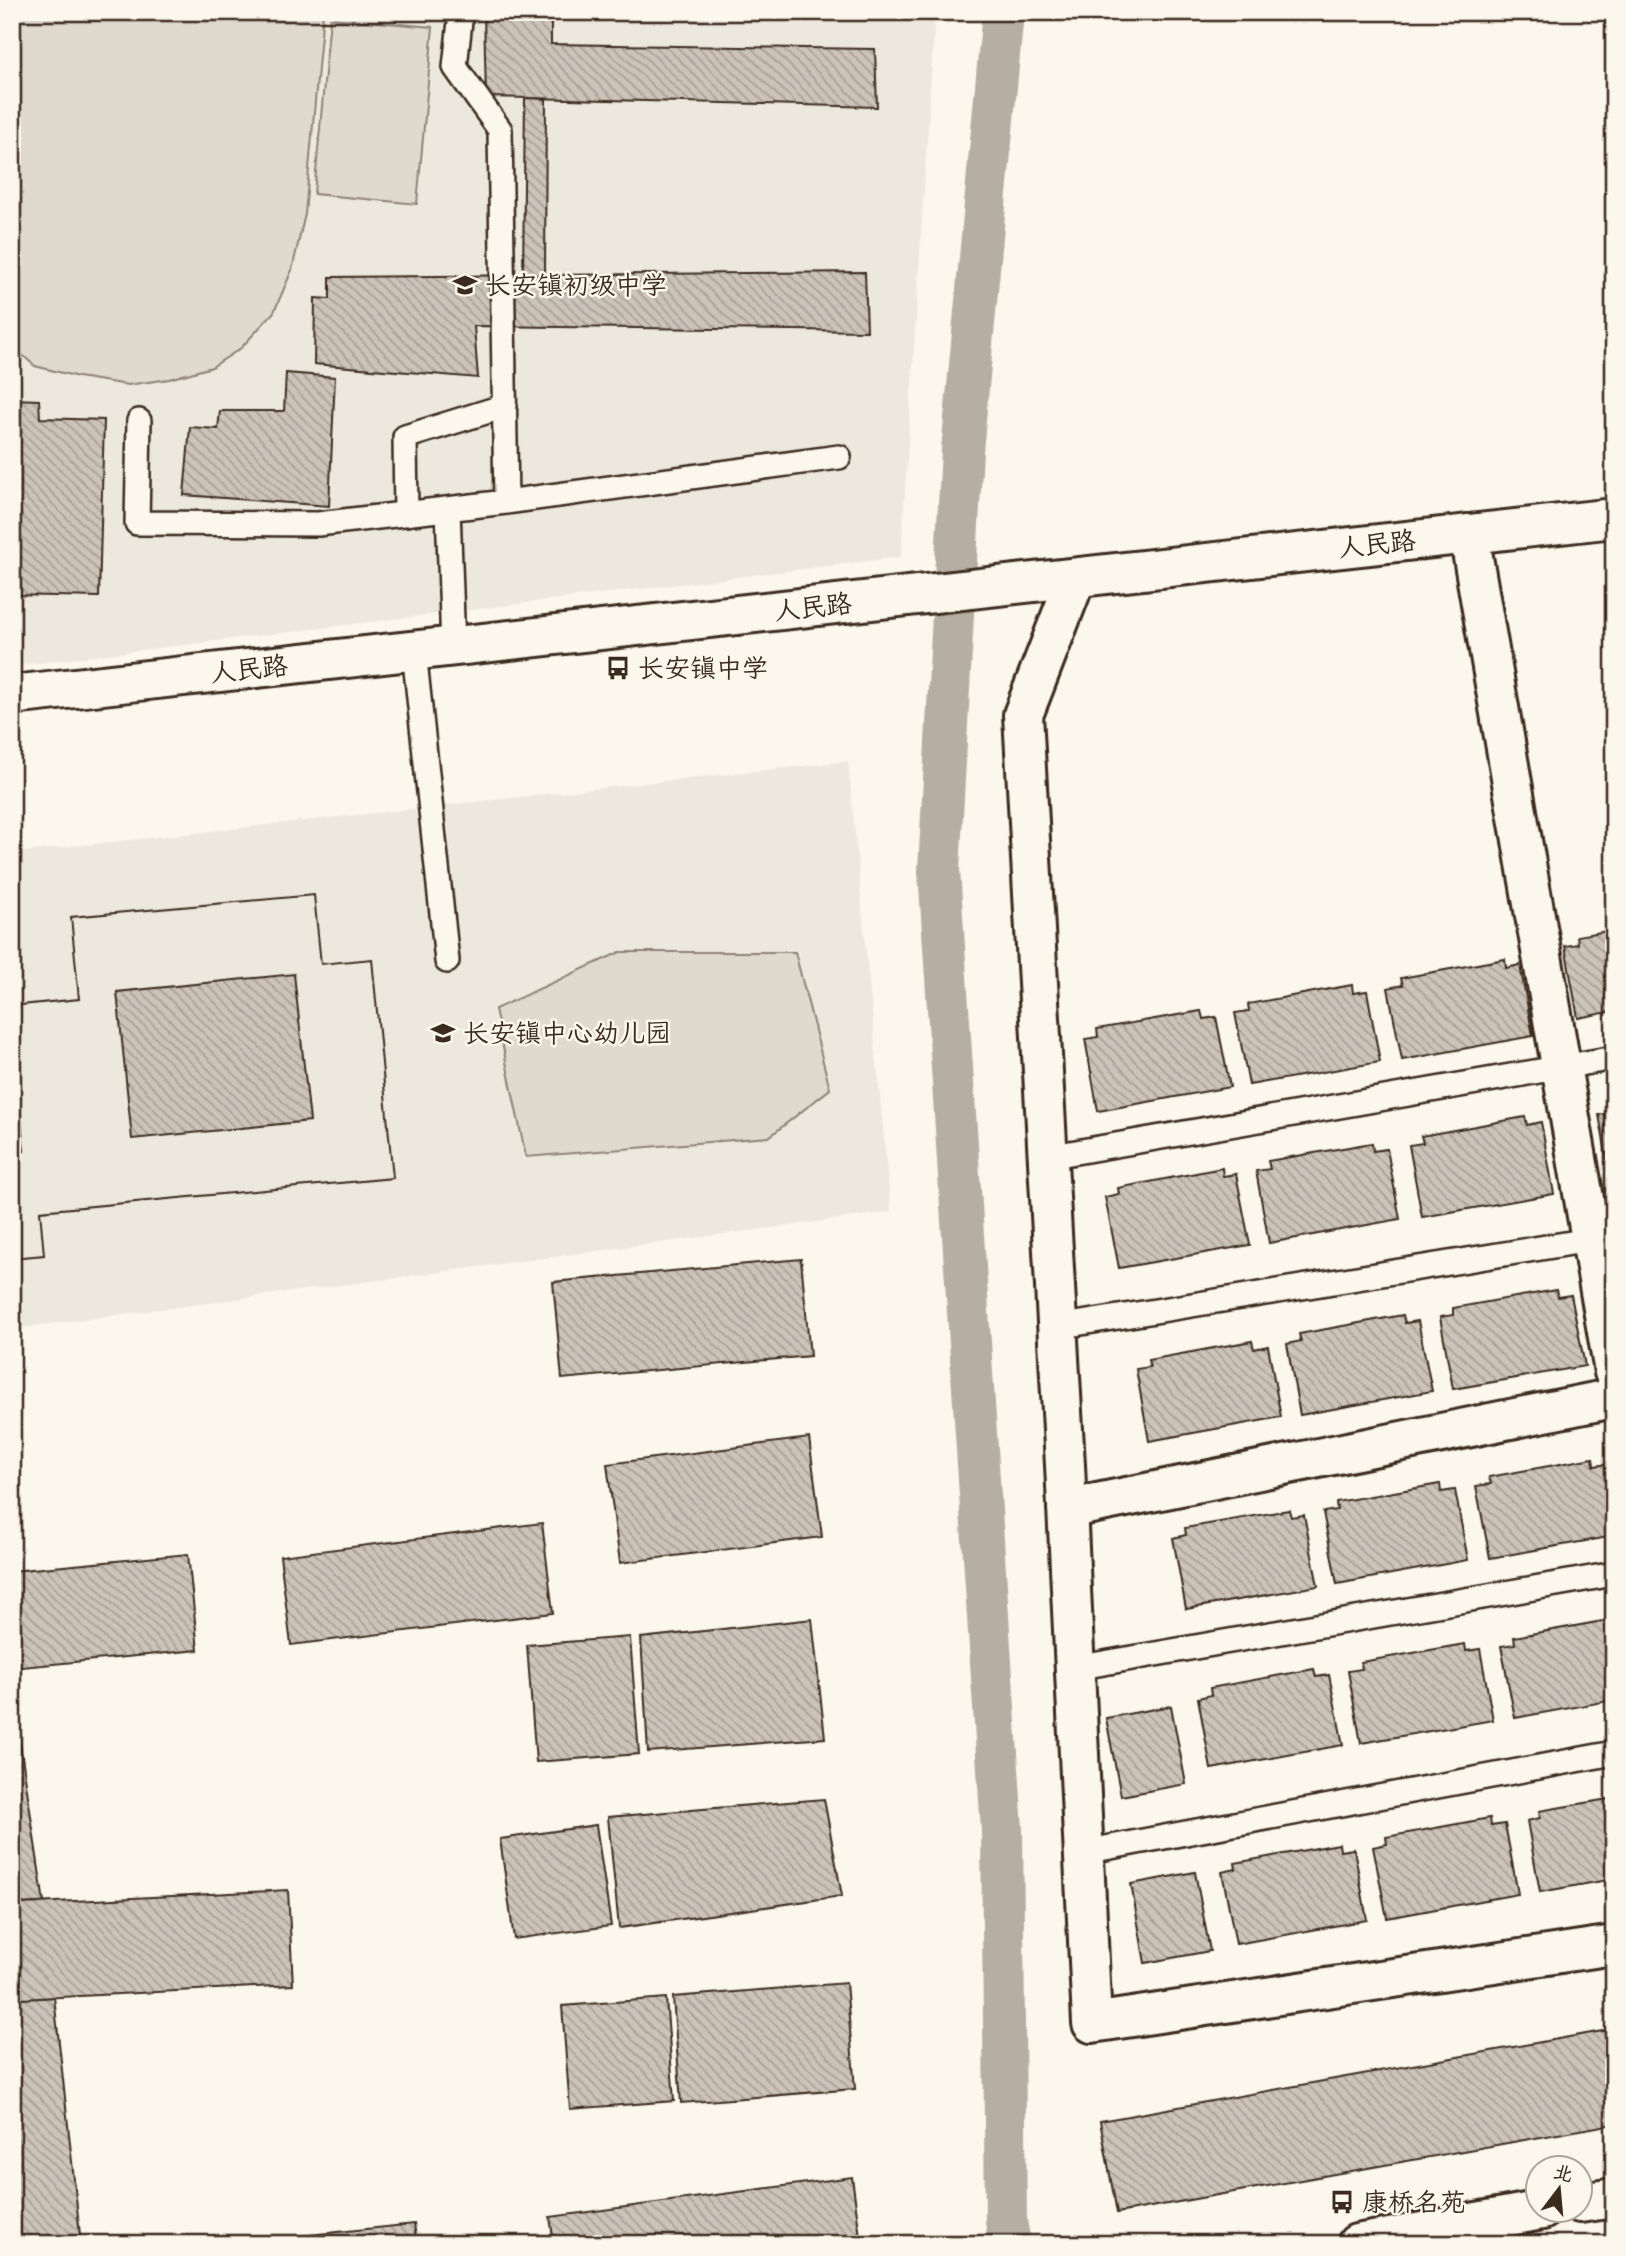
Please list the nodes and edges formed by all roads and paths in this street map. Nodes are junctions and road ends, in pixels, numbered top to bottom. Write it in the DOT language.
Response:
graph roads {
  1 [pos="461,12"];
  2 [pos="505,406"];
  3 [pos="139,421"];
  4 [pos="839,457"];
  5 [pos="506,502"];
  6 [pos="448,509"];
  7 [pos="406,514"];
  8 [pos="1614,518"];
  9 [pos="1469,534"];
  10 [pos="1063,579"];
  11 [pos="453,647"];
  12 [pos="414,651"];
  13 [pos="12,695"];
  14 [pos="447,961"];
  15 [pos="1614,1058"];
  16 [pos="1561,1067"];
  17 [pos="1047,1157"];
  18 [pos="1602,1238"];
  19 [pos="1056,1326"];
  20 [pos="1614,1373"];
  21 [pos="1614,1398"];
  22 [pos="1067,1509"];
  23 [pos="1614,1574"];
  24 [pos="1075,1668"];
  25 [pos="1614,1753"];
  26 [pos="1084,1852"];
  27 [pos="1614,1945"];
  28 [pos="1614,2197"];
  29 [pos="1594,2201"];
  30 [pos="1524,2213"];
  31 [pos="1357,2244"];
  1 -- 2 [label="lane"];
  2 -- 5 [label="lane"];
  2 -- 7 [label="lane"];
  3 -- 7 [label="lane"];
  4 -- 5 [label="lane"];
  5 -- 6 [label="lane"];
  6 -- 7 [label="lane"];
  6 -- 11 [label="lane"];
  8 -- 9 [label="street, 人民路"];
  9 -- 10 [label="street, 人民路"];
  9 -- 16 [label="street"];
  10 -- 11 [label="street, 人民路"];
  10 -- 17 [label="street"];
  11 -- 12 [label="street, 人民路"];
  12 -- 13 [label="street, 人民路"];
  12 -- 14 [label="lane"];
  15 -- 16 [label="lane"];
  16 -- 17 [label="lane"];
  16 -- 18 [label="street"];
  17 -- 19 [label="street"];
  18 -- 19 [label="lane"];
  18 -- 20 [label="street"];
  19 -- 22 [label="street"];
  21 -- 22 [label="street"];
  22 -- 24 [label="street"];
  23 -- 24 [label="lane"];
  24 -- 26 [label="street"];
  25 -- 26 [label="lane"];
  26 -- 27 [label="street"];
  28 -- 29 [label="street"];
  30 -- 31 [label="street"];
}
